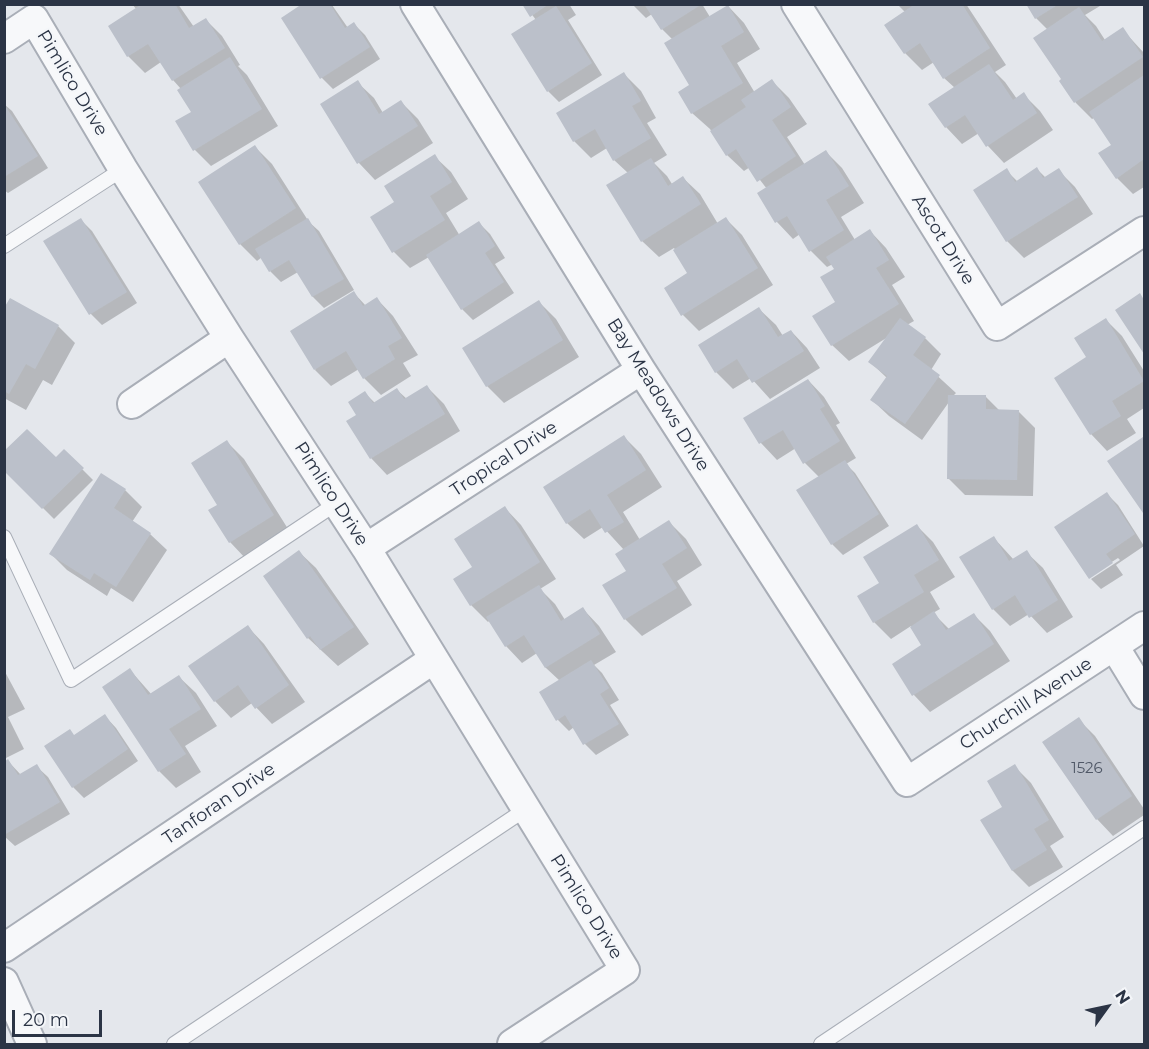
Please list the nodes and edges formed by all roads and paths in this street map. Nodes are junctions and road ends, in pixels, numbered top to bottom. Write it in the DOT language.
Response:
graph roads {
  1 [pos="415,4"];
  2 [pos="796,4"];
  3 [pos="4,39"];
  4 [pos="123,169"];
  5 [pos="1144,231"];
  6 [pos="4,246"];
  7 [pos="230,338"];
  8 [pos="641,370"];
  9 [pos="132,404"];
  10 [pos="337,503"];
  11 [pos="4,537"];
  12 [pos="366,548"];
  13 [pos="1144,626"];
  14 [pos="1114,646"];
  15 [pos="434,659"];
  16 [pos="1144,694"];
  17 [pos="907,782"];
  18 [pos="526,809"];
  19 [pos="1144,828"];
  20 [pos="4,948"];
  21 [pos="4,982"];
  22 [pos="32,1044"];
  23 [pos="174,1044"];
  24 [pos="512,1044"];
  25 [pos="821,1044"];
  1 -- 8 [label="street, Bay Meadows Drive"];
  2 -- 5 [label="street, Ascot Drive"];
  3 -- 4 [label="street, Pimlico Drive"];
  4 -- 6 [label="lane"];
  4 -- 7 [label="street, Pimlico Drive"];
  7 -- 9 [label="street"];
  7 -- 10 [label="street, Pimlico Drive"];
  8 -- 12 [label="street, Tropical Drive"];
  8 -- 17 [label="street, Bay Meadows Drive"];
  10 -- 11 [label="lane"];
  10 -- 12 [label="street, Pimlico Drive"];
  12 -- 15 [label="street, Pimlico Drive"];
  13 -- 14 [label="street, Churchill Avenue"];
  14 -- 16 [label="street"];
  14 -- 17 [label="street, Churchill Avenue"];
  15 -- 18 [label="street, Pimlico Drive"];
  15 -- 20 [label="street, Tanforan Drive"];
  18 -- 23 [label="lane"];
  18 -- 24 [label="street, Pimlico Drive"];
  19 -- 25 [label="lane"];
  21 -- 22 [label="street"];
}
